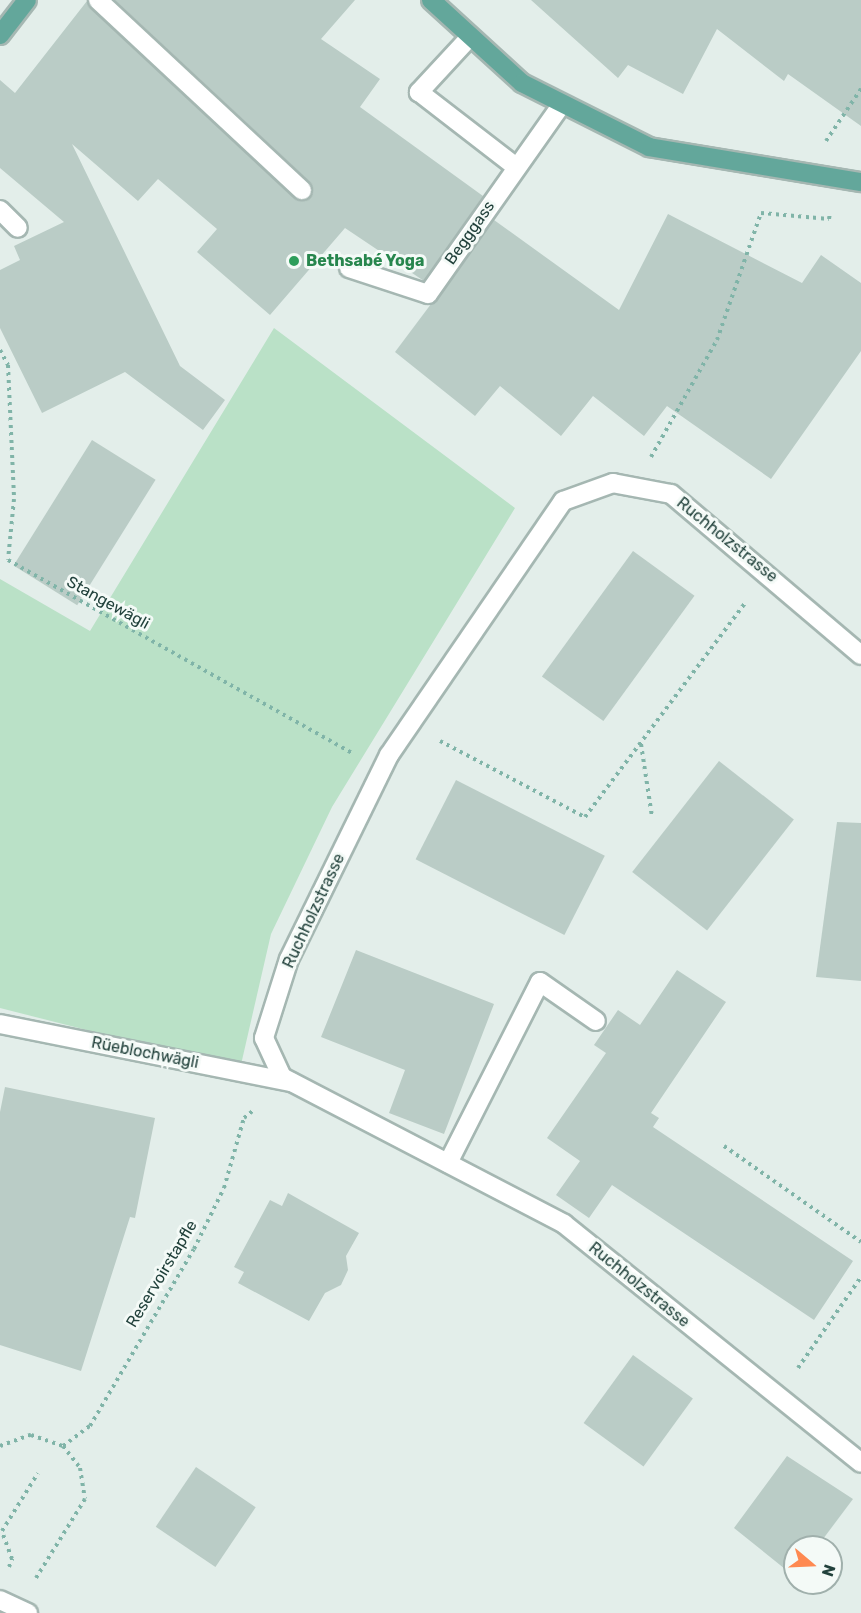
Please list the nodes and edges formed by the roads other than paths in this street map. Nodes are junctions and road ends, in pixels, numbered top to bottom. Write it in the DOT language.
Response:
graph roads {
  1 [pos="27,0"];
  2 [pos="98,0"];
  3 [pos="431,0"];
  4 [pos="442,0"];
  5 [pos="465,34"];
  6 [pos="0,35"];
  7 [pos="562,104"];
  8 [pos="516,167"];
  9 [pos="861,182"];
  10 [pos="302,190"];
  11 [pos="0,210"];
  12 [pos="18,228"];
  13 [pos="349,268"];
  14 [pos="861,655"];
  15 [pos="596,1021"];
  16 [pos="0,1024"];
  17 [pos="291,1082"];
  18 [pos="448,1163"];
  19 [pos="861,1463"];
  1 -- 6 [label="main road"];
  2 -- 10 [label="street"];
  3 -- 5 [label="main road"];
  4 -- 5 [label="main road"];
  5 -- 7 [label="main road"];
  5 -- 8 [label="street"];
  7 -- 8 [label="street, Begggass"];
  7 -- 9 [label="main road"];
  8 -- 13 [label="street, Begggass"];
  11 -- 12 [label="street"];
  14 -- 17 [label="street, Ruchholzstrasse"];
  15 -- 18 [label="street"];
  16 -- 17 [label="street, Rüeblochwägli"];
  17 -- 18 [label="street, Ruchholzstrasse"];
  18 -- 19 [label="street, Ruchholzstrasse"];
}
